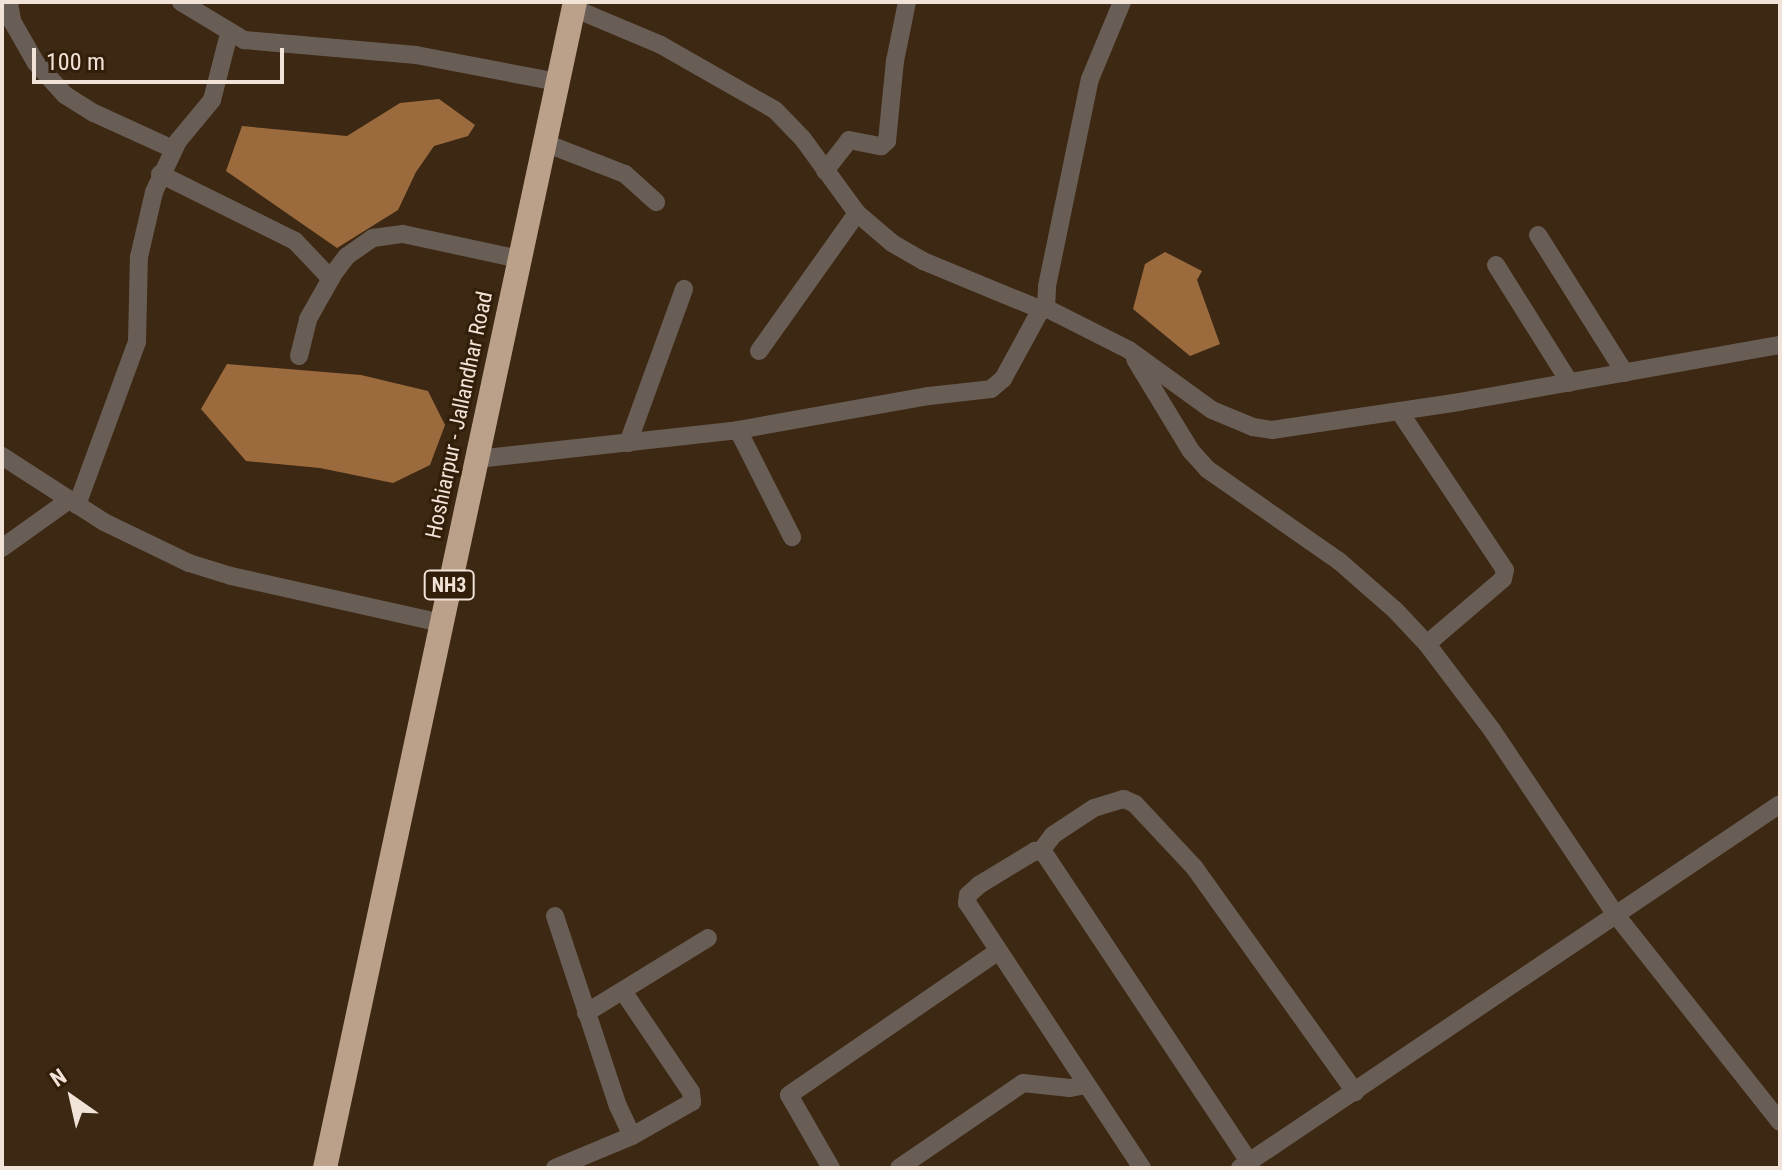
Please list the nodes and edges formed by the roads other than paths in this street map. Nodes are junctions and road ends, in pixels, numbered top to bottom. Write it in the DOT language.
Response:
graph roads {
  1 [pos="9,2"];
  2 [pos="181,2"];
  3 [pos="907,2"];
  4 [pos="1122,2"];
  5 [pos="574,5"];
  6 [pos="229,34"];
  7 [pos="558,82"];
  8 [pos="545,143"];
  9 [pos="173,149"];
  10 [pos="825,171"];
  11 [pos="160,174"];
  12 [pos="656,202"];
  13 [pos="857,213"];
  14 [pos="1538,235"];
  15 [pos="520,259"];
  16 [pos="1496,265"];
  17 [pos="331,279"];
  18 [pos="684,289"];
  19 [pos="1044,309"];
  20 [pos="1780,345"];
  21 [pos="1129,350"];
  22 [pos="759,351"];
  23 [pos="299,356"];
  24 [pos="1625,373"];
  25 [pos="1570,383"];
  26 [pos="1399,411"];
  27 [pos="738,430"];
  28 [pos="628,443"];
  29 [pos="2,456"];
  30 [pos="477,459"];
  31 [pos="73,502"];
  32 [pos="792,537"];
  33 [pos="2,548"];
  34 [pos="441,623"];
  35 [pos="1427,644"];
  36 [pos="1780,804"];
  37 [pos="1041,851"];
  38 [pos="1616,915"];
  39 [pos="555,916"];
  40 [pos="708,938"];
  41 [pos="997,952"];
  42 [pos="623,991"];
  43 [pos="586,1013"];
  44 [pos="1085,1085"];
  45 [pos="1355,1092"];
  46 [pos="1780,1122"];
  47 [pos="632,1136"];
  48 [pos="1244,1165"];
  49 [pos="325,1168"];
  50 [pos="555,1168"];
  51 [pos="831,1168"];
  52 [pos="899,1168"];
  53 [pos="1142,1168"];
  1 -- 9 [label="street"];
  2 -- 6 [label="street"];
  3 -- 10 [label="street"];
  4 -- 19 [label="street"];
  5 -- 7 [label="highway, Hoshiarpur - Jallandhar Road / NH3"];
  5 -- 10 [label="street"];
  6 -- 7 [label="street"];
  6 -- 9 [label="street"];
  7 -- 8 [label="highway, Hoshiarpur - Jallandhar Road / NH3"];
  8 -- 12 [label="street"];
  8 -- 15 [label="highway, Hoshiarpur - Jallandhar Road / NH3"];
  9 -- 11 [label="street"];
  10 -- 13 [label="street"];
  11 -- 17 [label="street"];
  11 -- 31 [label="street"];
  13 -- 19 [label="street"];
  13 -- 22 [label="street"];
  14 -- 24 [label="street"];
  15 -- 17 [label="street"];
  15 -- 30 [label="highway, Hoshiarpur - Jallandhar Road / NH3"];
  16 -- 25 [label="street"];
  17 -- 23 [label="street"];
  18 -- 28 [label="street"];
  19 -- 21 [label="street"];
  19 -- 27 [label="street"];
  20 -- 24 [label="street"];
  21 -- 26 [label="street"];
  21 -- 35 [label="street"];
  24 -- 25 [label="street"];
  25 -- 26 [label="street"];
  26 -- 35 [label="street"];
  27 -- 28 [label="street"];
  27 -- 32 [label="street"];
  28 -- 30 [label="street"];
  29 -- 31 [label="street"];
  30 -- 34 [label="highway, Hoshiarpur - Jallandhar Road / NH3"];
  31 -- 33 [label="street"];
  31 -- 34 [label="street"];
  34 -- 49 [label="highway, Hoshiarpur - Jallandhar Road / NH3"];
  35 -- 38 [label="street"];
  36 -- 38 [label="street"];
  37 -- 41 [label="street"];
  37 -- 45 [label="street"];
  37 -- 48 [label="street"];
  38 -- 45 [label="street"];
  38 -- 46 [label="street"];
  39 -- 43 [label="street"];
  40 -- 42 [label="street"];
  41 -- 44 [label="street"];
  41 -- 51 [label="street"];
  42 -- 43 [label="street"];
  42 -- 47 [label="street"];
  43 -- 47 [label="street"];
  44 -- 52 [label="street"];
  44 -- 53 [label="street"];
  45 -- 48 [label="street"];
  47 -- 50 [label="street"];
}
